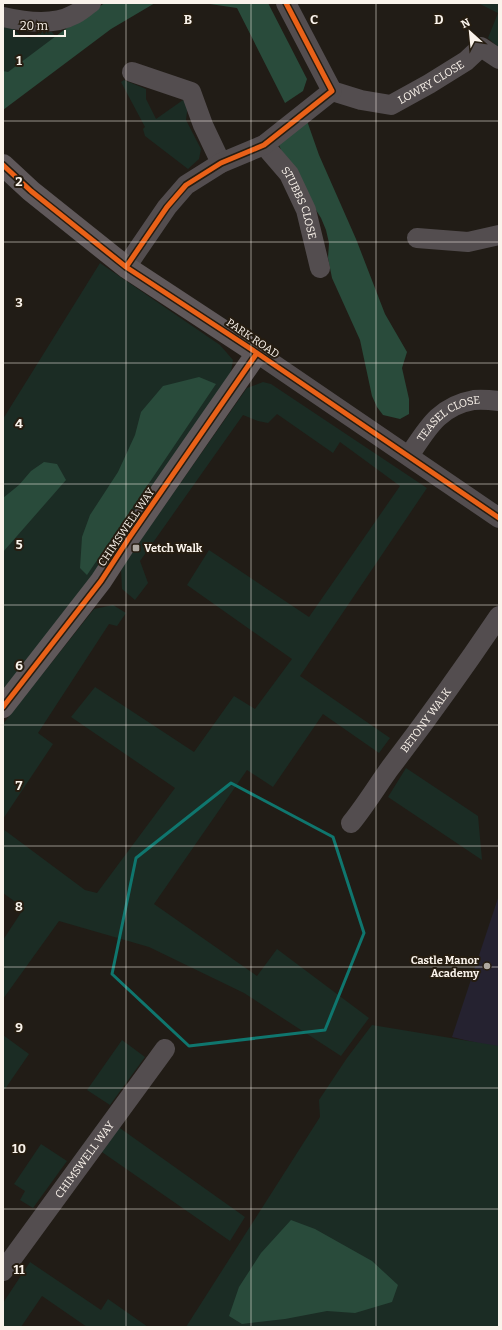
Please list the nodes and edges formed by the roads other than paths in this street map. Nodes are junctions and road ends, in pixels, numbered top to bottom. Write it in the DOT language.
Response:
graph roads {
  1 [pos="91,3"];
  2 [pos="286,3"];
  3 [pos="3,17"];
  4 [pos="499,59"];
  5 [pos="132,72"];
  6 [pos="332,91"];
  7 [pos="264,145"];
  8 [pos="221,163"];
  9 [pos="3,165"];
  10 [pos="499,234"];
  11 [pos="417,238"];
  12 [pos="126,267"];
  13 [pos="320,268"];
  14 [pos="257,353"];
  15 [pos="499,401"];
  16 [pos="409,456"];
  17 [pos="499,518"];
  18 [pos="499,616"];
  19 [pos="3,707"];
  20 [pos="351,823"];
  21 [pos="165,1049"];
  22 [pos="3,1271"];
  1 -- 3 [label="street"];
  2 -- 6 [label="street"];
  4 -- 6 [label="street, LOWRY CLOSE"];
  5 -- 8 [label="street"];
  6 -- 7 [label="street"];
  7 -- 8 [label="street"];
  7 -- 13 [label="street, STUBBS CLOSE"];
  8 -- 12 [label="street"];
  9 -- 12 [label="street, PARK ROAD"];
  10 -- 11 [label="street"];
  12 -- 14 [label="street, PARK ROAD"];
  14 -- 16 [label="street, PARK ROAD"];
  14 -- 19 [label="street, CHIMSWELL WAY"];
  15 -- 16 [label="street, TEASEL CLOSE"];
  16 -- 17 [label="street, PARK ROAD"];
  18 -- 20 [label="street, BETONY WALK"];
  21 -- 22 [label="street, CHIMSWELL WAY"];
}
